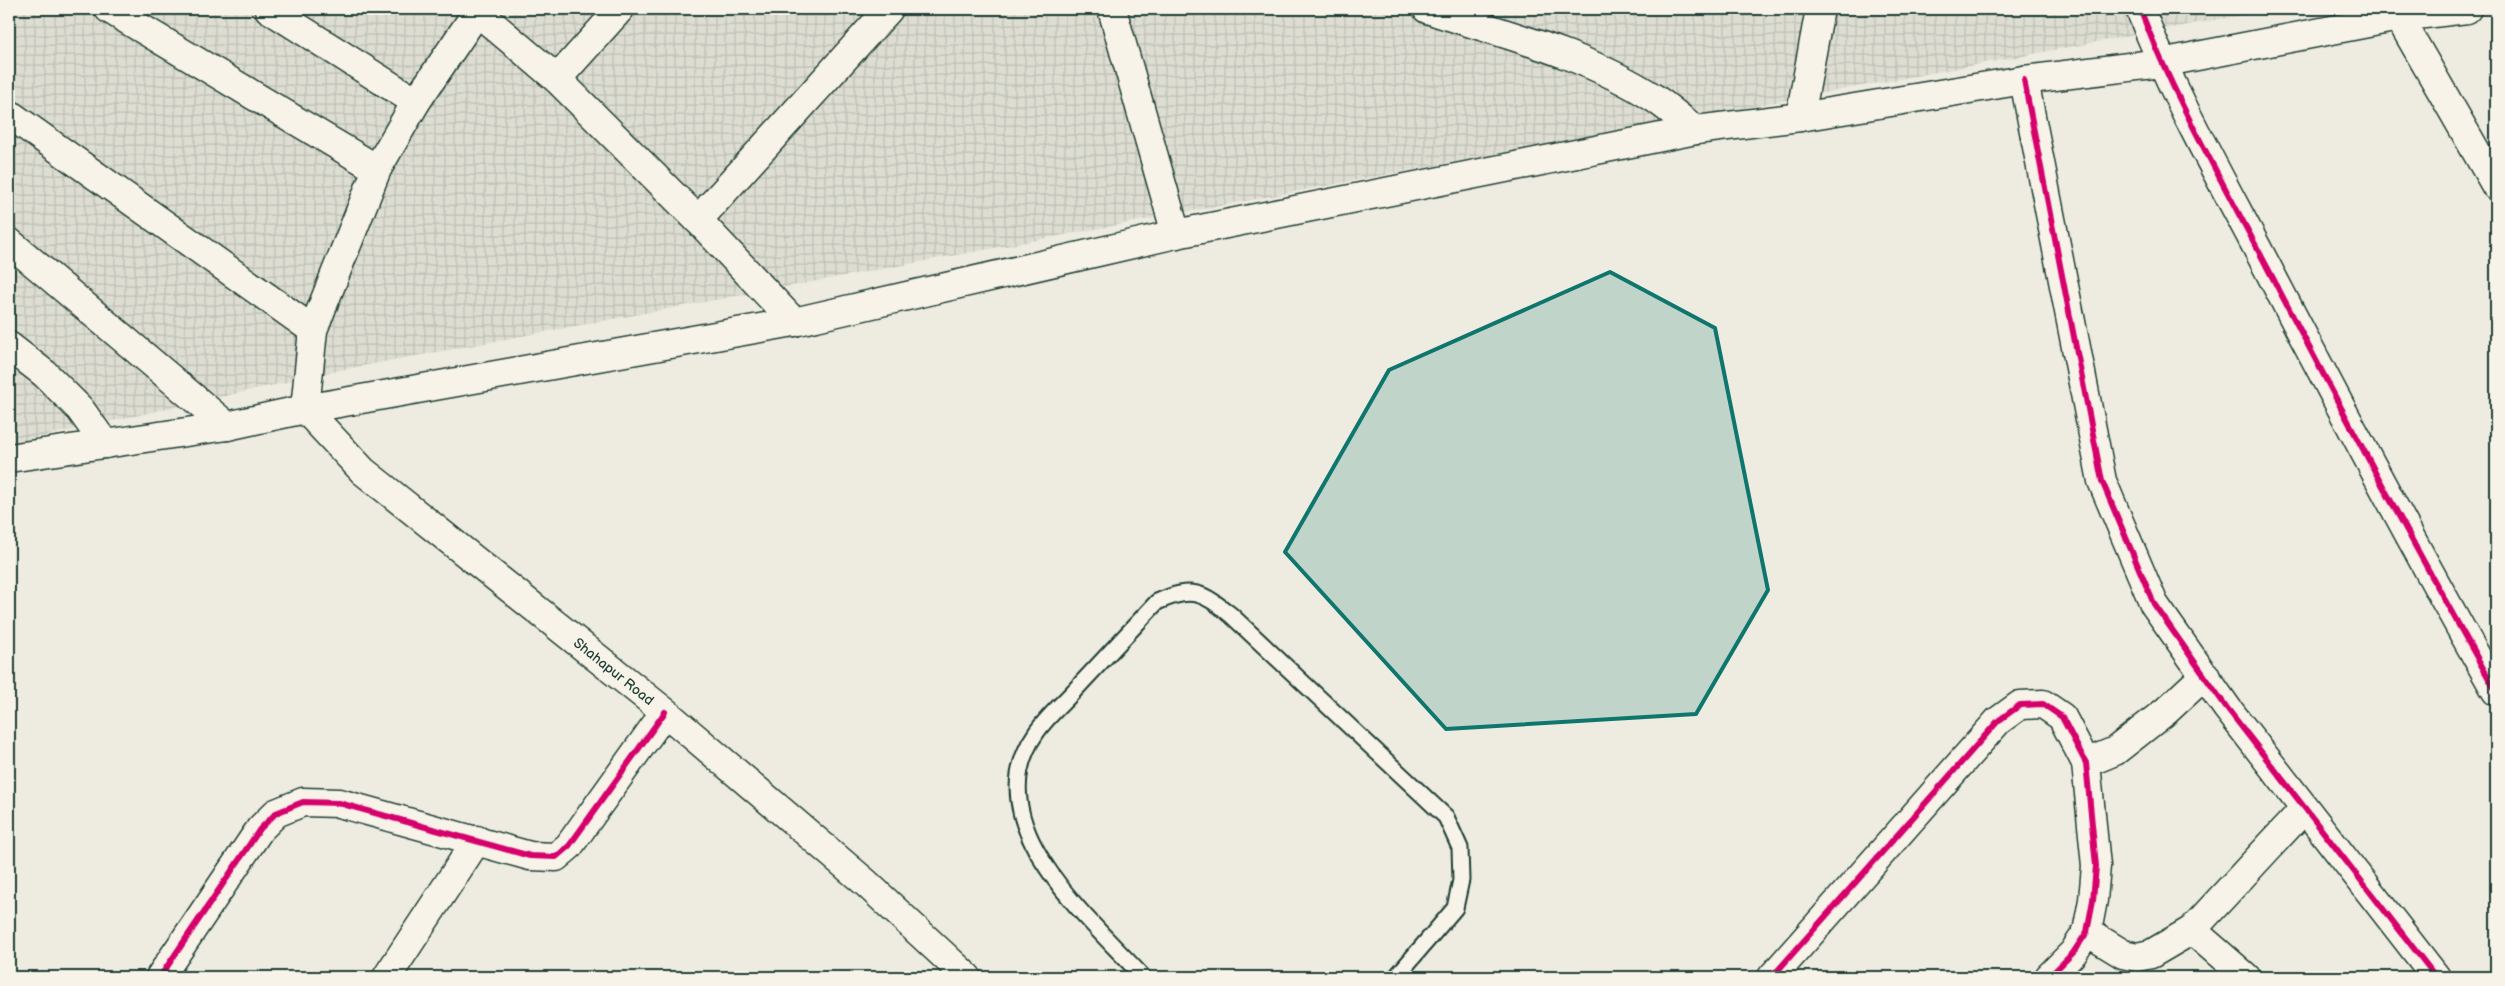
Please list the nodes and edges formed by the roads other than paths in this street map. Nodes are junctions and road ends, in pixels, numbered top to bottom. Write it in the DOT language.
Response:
graph roads {
  1 [pos="109,9"];
  2 [pos="269,9"];
  3 [pos="620,9"];
  4 [pos="889,9"];
  5 [pos="1112,9"];
  6 [pos="1427,9"];
  7 [pos="1820,9"];
  8 [pos="2140,9"];
  9 [pos="2467,9"];
  10 [pos="476,10"];
  11 [pos="2399,13"];
  12 [pos="2161,63"];
  13 [pos="557,80"];
  14 [pos="2024,80"];
  15 [pos="416,102"];
  16 [pos="9,114"];
  17 [pos="1800,117"];
  18 [pos="1696,130"];
  19 [pos="377,169"];
  20 [pos="2496,186"];
  21 [pos="698,220"];
  22 [pos="1176,234"];
  23 [pos="9,242"];
  24 [pos="794,322"];
  25 [pos="312,330"];
  26 [pos="9,346"];
  27 [pos="305,409"];
  28 [pos="227,426"];
  29 [pos="105,444"];
  30 [pos="9,458"];
  31 [pos="2205,675"];
  32 [pos="2496,690"];
  33 [pos="665,712"];
  34 [pos="2086,763"];
  35 [pos="2304,809"];
  36 [pos="477,840"];
  37 [pos="2192,930"];
  38 [pos="2087,932"];
  39 [pos="962,975"];
  40 [pos="160,977"];
  41 [pos="387,977"];
  42 [pos="1143,977"];
  43 [pos="1396,977"];
  44 [pos="1772,977"];
  45 [pos="2049,977"];
  46 [pos="2246,977"];
  47 [pos="2436,977"];
  1 -- 19 [label="street"];
  2 -- 15 [label="street"];
  3 -- 13 [label="street"];
  4 -- 21 [label="street"];
  5 -- 22 [label="street"];
  6 -- 18 [label="street"];
  7 -- 17 [label="street"];
  8 -- 12 [label="street"];
  9 -- 11 [label="street"];
  10 -- 13 [label="street"];
  10 -- 15 [label="street"];
  11 -- 12 [label="street"];
  11 -- 20 [label="street"];
  12 -- 14 [label="street"];
  12 -- 32 [label="street"];
  13 -- 21 [label="street"];
  14 -- 17 [label="street"];
  14 -- 31 [label="street"];
  15 -- 19 [label="street"];
  16 -- 25 [label="street"];
  17 -- 18 [label="street"];
  18 -- 22 [label="street"];
  19 -- 25 [label="street"];
  21 -- 24 [label="street"];
  22 -- 24 [label="street"];
  23 -- 28 [label="street"];
  24 -- 27 [label="street"];
  25 -- 27 [label="street"];
  26 -- 29 [label="street"];
  27 -- 28 [label="street"];
  27 -- 33 [label="street, Shahapur Road"];
  28 -- 29 [label="street"];
  29 -- 30 [label="street"];
  31 -- 34 [label="street"];
  31 -- 35 [label="street"];
  33 -- 36 [label="street"];
  33 -- 39 [label="street, Shahapur Road"];
  34 -- 38 [label="street"];
  34 -- 44 [label="street"];
  35 -- 37 [label="street"];
  35 -- 47 [label="street"];
  36 -- 40 [label="street"];
  36 -- 41 [label="street"];
  37 -- 38 [label="street"];
  37 -- 46 [label="street"];
  38 -- 45 [label="street"];
  42 -- 43 [label="lane"];
}
